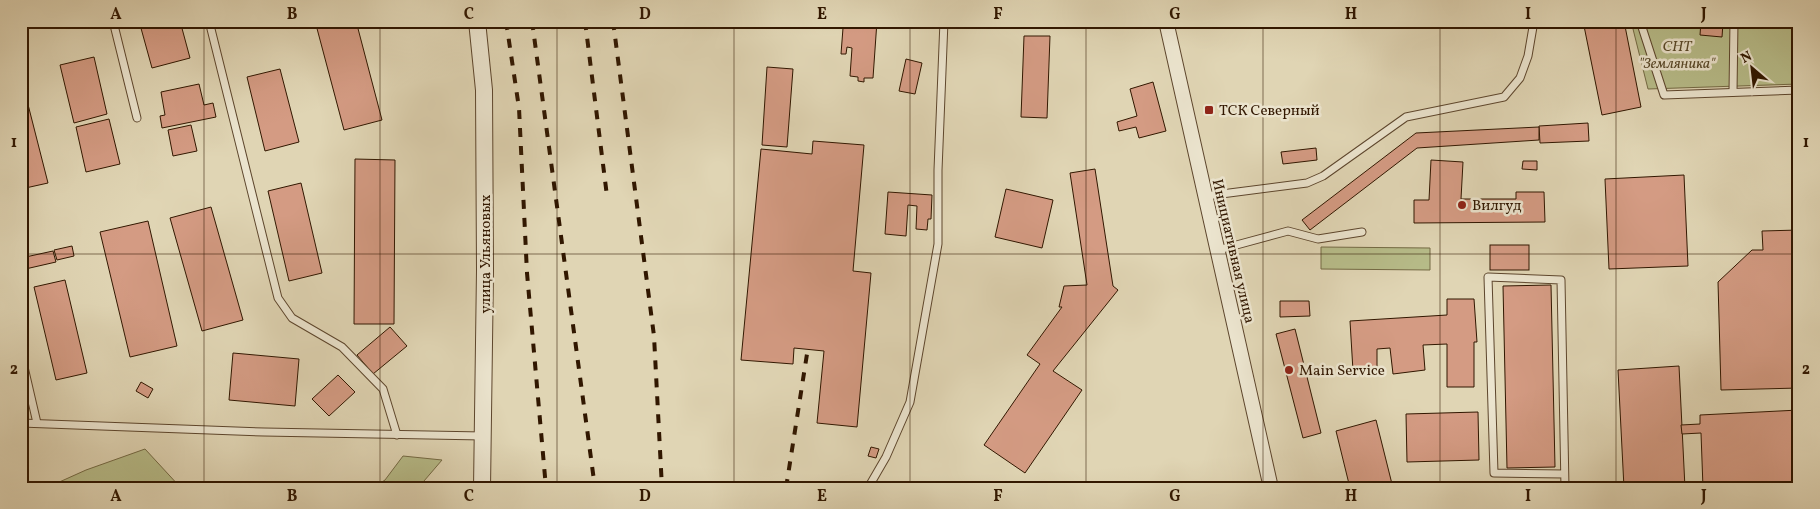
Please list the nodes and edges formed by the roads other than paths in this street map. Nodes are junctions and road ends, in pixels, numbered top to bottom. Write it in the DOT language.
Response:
graph roads {
  1 [pos="113,21"];
  2 [pos="209,21"];
  3 [pos="477,21"];
  4 [pos="944,21"];
  5 [pos="1166,21"];
  6 [pos="1534,21"];
  7 [pos="1640,21"];
  8 [pos="1734,21"];
  9 [pos="1799,90"];
  10 [pos="1733,92"];
  11 [pos="137,118"];
  12 [pos="1206,196"];
  13 [pos="1362,232"];
  14 [pos="1218,250"];
  15 [pos="21,354"];
  16 [pos="21,422"];
  17 [pos="37,423"];
  18 [pos="397,435"];
  19 [pos="483,436"];
  20 [pos="1564,474"];
  21 [pos="482,488"];
  22 [pos="868,488"];
  23 [pos="1271,488"];
  24 [pos="1564,488"];
  1 -- 11 [label="lane"];
  2 -- 18 [label="lane"];
  3 -- 19 [label="street, улица Ульяновых"];
  4 -- 22 [label="lane"];
  5 -- 12 [label="street, Инициативная улица"];
  6 -- 12 [label="lane"];
  7 -- 10 [label="lane"];
  8 -- 10 [label="lane"];
  9 -- 10 [label="lane"];
  12 -- 14 [label="street, Инициативная улица"];
  13 -- 14 [label="lane"];
  14 -- 23 [label="street, Инициативная улица"];
  15 -- 17 [label="lane"];
  16 -- 17 [label="lane"];
  17 -- 18 [label="lane"];
  18 -- 19 [label="lane"];
  19 -- 21 [label="street, улица Ульяновых"];
  20 -- 20 [label="lane"];
  20 -- 24 [label="lane"];
}
